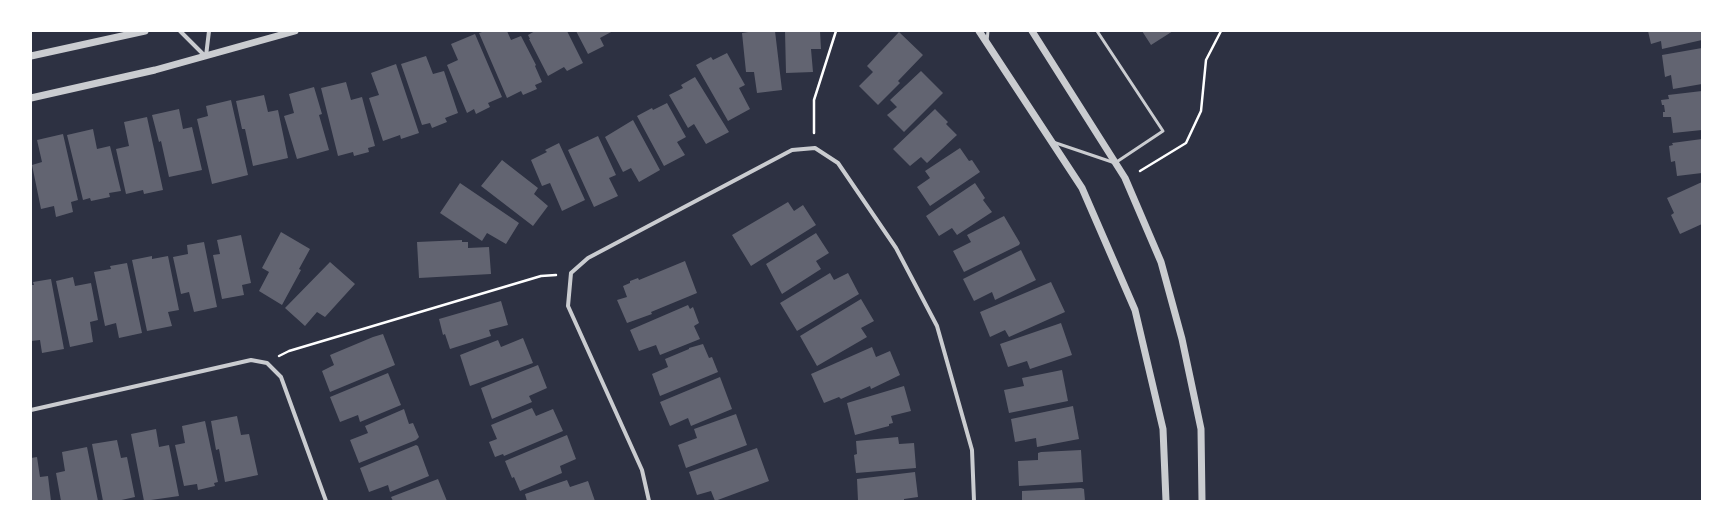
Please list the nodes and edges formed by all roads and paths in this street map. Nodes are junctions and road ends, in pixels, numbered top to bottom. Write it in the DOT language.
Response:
graph roads {
  1 [pos="144,31"];
  2 [pos="180,31"];
  3 [pos="209,31"];
  4 [pos="295,31"];
  5 [pos="836,31"];
  6 [pos="979,31"];
  7 [pos="988,31"];
  8 [pos="1032,31"];
  9 [pos="1097,31"];
  10 [pos="1221,31"];
  11 [pos="987,43"];
  12 [pos="31,56"];
  13 [pos="205,56"];
  14 [pos="31,98"];
  15 [pos="1052,142"];
  16 [pos="815,148"];
  17 [pos="1115,162"];
  18 [pos="1125,178"];
  19 [pos="571,273"];
  20 [pos="267,363"];
  21 [pos="31,410"];
  22 [pos="326,501"];
  23 [pos="649,501"];
  24 [pos="974,501"];
  25 [pos="1166,501"];
  26 [pos="1202,501"];
  1 -- 12 [label="street"];
  2 -- 13 [label="street"];
  3 -- 13 [label="street"];
  4 -- 13 [label="street"];
  5 -- 16 [label="path"];
  6 -- 11 [label="street"];
  7 -- 11 [label="lane"];
  8 -- 17 [label="street"];
  9 -- 17 [label="lane"];
  10 -- 18 [label="path"];
  11 -- 15 [label="street"];
  13 -- 14 [label="street"];
  15 -- 17 [label="lane"];
  15 -- 25 [label="street"];
  16 -- 19 [label="street"];
  16 -- 24 [label="street"];
  17 -- 18 [label="street"];
  18 -- 26 [label="street"];
  19 -- 20 [label="path"];
  19 -- 23 [label="street"];
  20 -- 21 [label="street"];
  20 -- 22 [label="street"];
}
